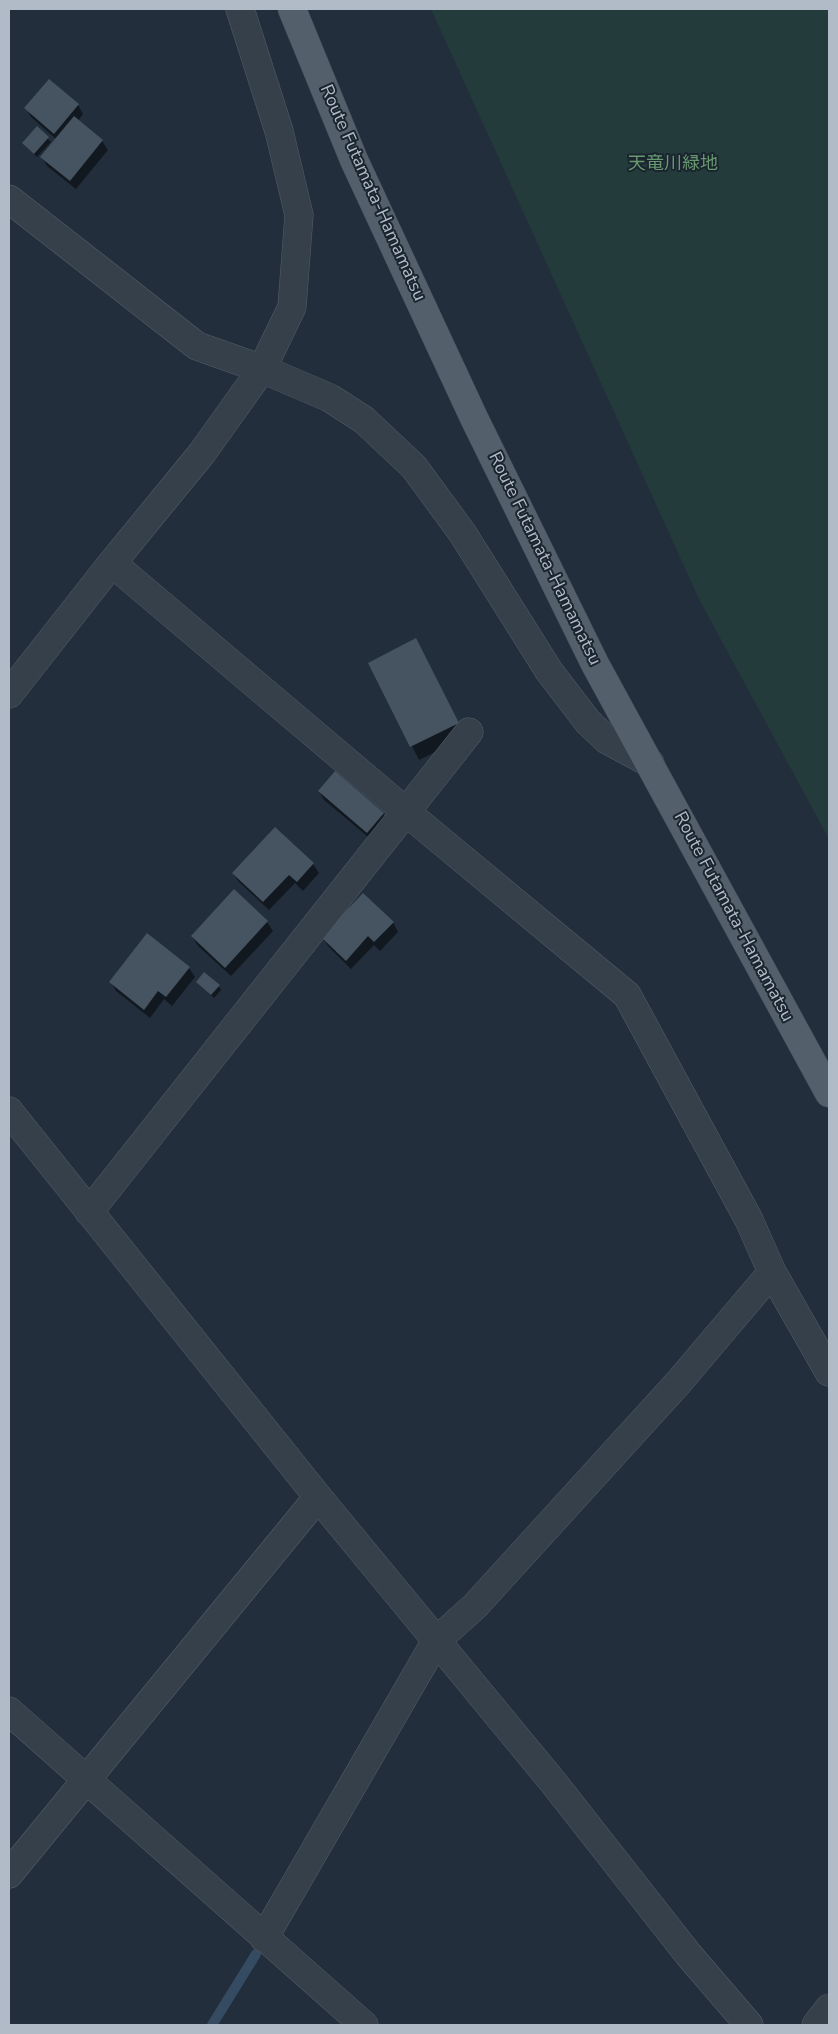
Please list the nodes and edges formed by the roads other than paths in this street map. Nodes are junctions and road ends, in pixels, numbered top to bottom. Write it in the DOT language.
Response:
graph roads {
  1 [pos="240,9"];
  2 [pos="292,9"];
  3 [pos="9,199"];
  4 [pos="262,369"];
  5 [pos="112,563"];
  6 [pos="9,694"];
  7 [pos="469,732"];
  8 [pos="650,763"];
  9 [pos="406,812"];
  10 [pos="829,1093"];
  11 [pos="9,1111"];
  12 [pos="89,1212"];
  13 [pos="772,1272"];
  14 [pos="829,1372"];
  15 [pos="318,1497"];
  16 [pos="436,1641"];
  17 [pos="9,1711"];
  18 [pos="86,1780"];
  19 [pos="9,1874"];
  20 [pos="264,1938"];
  21 [pos="829,2008"];
  22 [pos="364,2025"];
  23 [pos="749,2025"];
  24 [pos="816,2025"];
  1 -- 4 [label="street"];
  2 -- 8 [label="main road, Route Futamata-Hamamatsu"];
  3 -- 4 [label="street"];
  4 -- 5 [label="street"];
  4 -- 8 [label="street"];
  5 -- 6 [label="street"];
  5 -- 9 [label="street"];
  7 -- 9 [label="street"];
  8 -- 10 [label="main road, Route Futamata-Hamamatsu"];
  9 -- 12 [label="street"];
  9 -- 13 [label="street"];
  11 -- 12 [label="street"];
  12 -- 15 [label="street"];
  13 -- 14 [label="street"];
  13 -- 16 [label="street"];
  15 -- 16 [label="street"];
  15 -- 18 [label="street"];
  16 -- 20 [label="street"];
  16 -- 23 [label="street"];
  17 -- 18 [label="street"];
  18 -- 19 [label="street"];
  18 -- 20 [label="street"];
  20 -- 22 [label="street"];
  21 -- 24 [label="street"];
}
